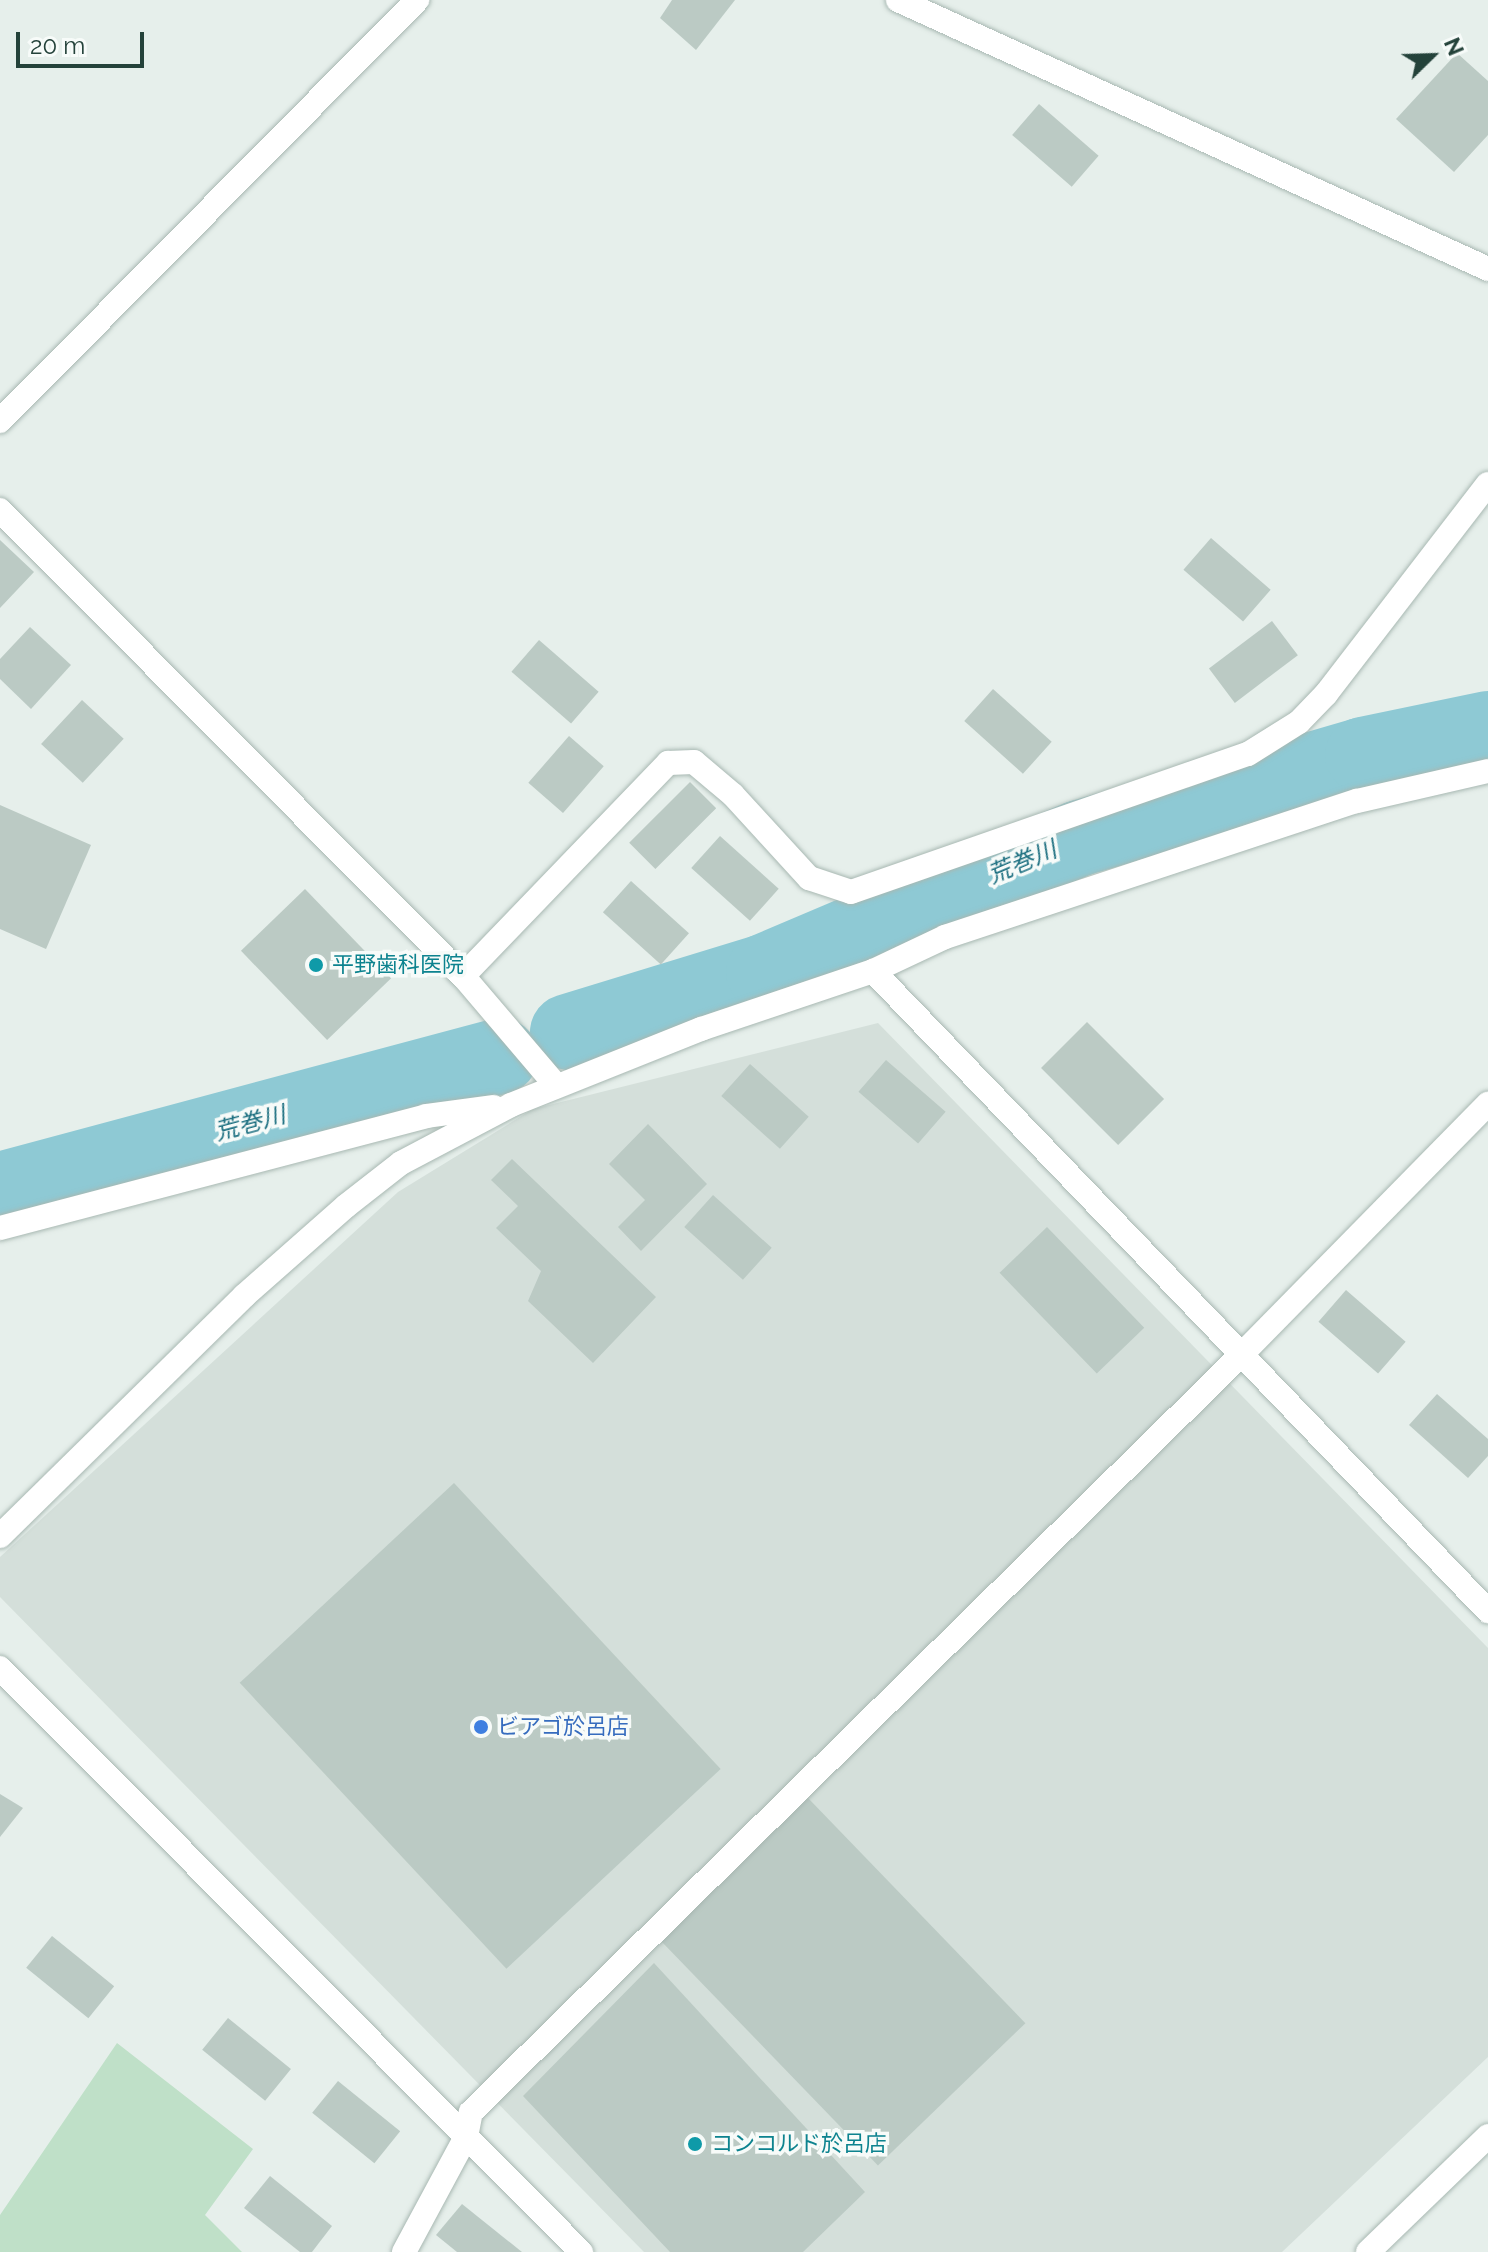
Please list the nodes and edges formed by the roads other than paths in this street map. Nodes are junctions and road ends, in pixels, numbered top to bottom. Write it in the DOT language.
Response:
graph roads {
  1 [pos="417,0"];
  2 [pos="898,0"];
  3 [pos="1488,269"];
  4 [pos="0,421"];
  5 [pos="1488,484"];
  6 [pos="0,510"];
  7 [pos="1488,771"];
  8 [pos="873,971"];
  9 [pos="463,976"];
  10 [pos="555,1084"];
  11 [pos="1488,1104"];
  12 [pos="511,1105"];
  13 [pos="0,1228"];
  14 [pos="1242,1354"];
  15 [pos="0,1536"];
  16 [pos="1488,1611"];
  17 [pos="0,1668"];
  18 [pos="1488,2136"];
  19 [pos="466,2137"];
  20 [pos="404,2252"];
  21 [pos="581,2252"];
  22 [pos="1368,2252"];
  1 -- 4 [label="street"];
  2 -- 3 [label="street"];
  5 -- 9 [label="street"];
  6 -- 9 [label="street"];
  7 -- 8 [label="street"];
  8 -- 10 [label="street"];
  8 -- 14 [label="street"];
  9 -- 10 [label="street"];
  10 -- 12 [label="street"];
  11 -- 14 [label="street"];
  12 -- 13 [label="street"];
  12 -- 15 [label="street"];
  14 -- 16 [label="street"];
  14 -- 19 [label="street"];
  17 -- 19 [label="street"];
  18 -- 22 [label="street"];
  19 -- 20 [label="street"];
  19 -- 21 [label="street"];
}
